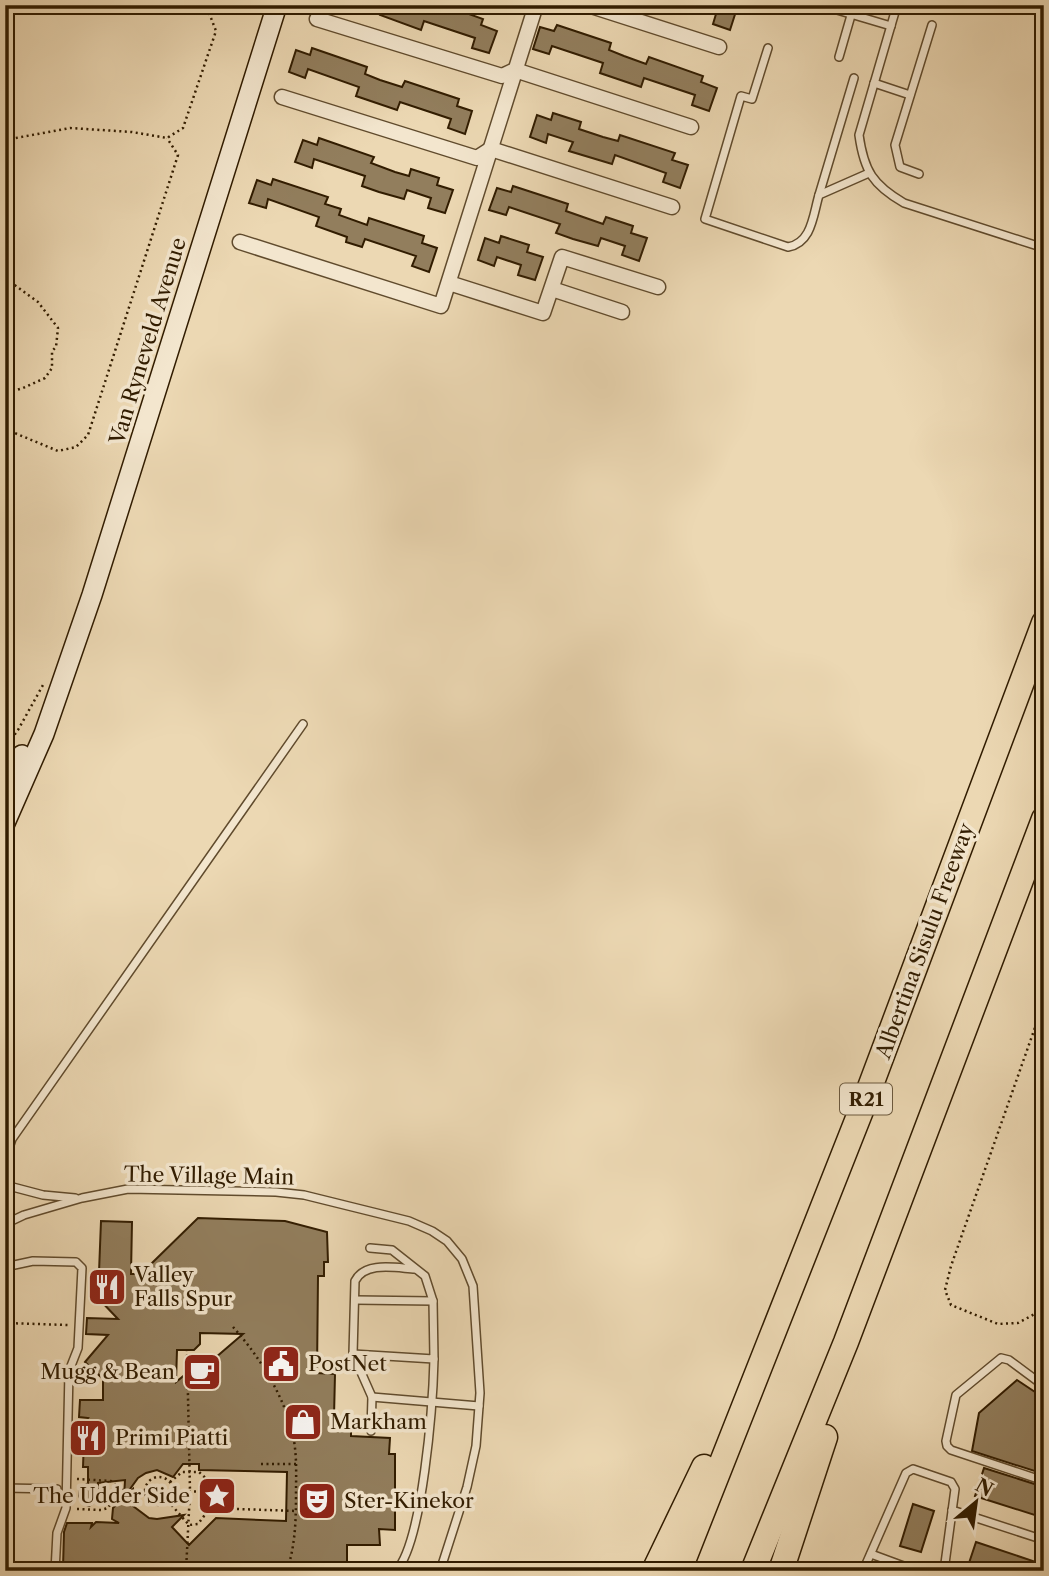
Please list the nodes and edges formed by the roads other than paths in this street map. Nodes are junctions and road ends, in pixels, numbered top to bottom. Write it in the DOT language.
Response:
graph roads {
  1 [pos="277,5"];
  2 [pos="536,5"];
  3 [pos="588,5"];
  4 [pos="854,5"];
  5 [pos="897,5"];
  6 [pos="837,10"];
  7 [pos="852,14"];
  8 [pos="317,19"];
  9 [pos="932,25"];
  10 [pos="891,26"];
  11 [pos="719,47"];
  12 [pos="768,48"];
  13 [pos="839,57"];
  14 [pos="515,70"];
  15 [pos="854,78"];
  16 [pos="874,83"];
  17 [pos="910,95"];
  18 [pos="282,97"];
  19 [pos="691,127"];
  20 [pos="491,149"];
  21 [pos="869,173"];
  22 [pos="919,174"];
  23 [pos="819,195"];
  24 [pos="672,207"];
  25 [pos="240,242"];
  26 [pos="1044,247"];
  27 [pos="449,282"];
  28 [pos="658,287"];
  29 [pos="552,289"];
  30 [pos="622,312"];
  31 [pos="1044,623"];
  32 [pos="58,689"];
  33 [pos="303,724"];
  34 [pos="5,789"];
  35 [pos="1043,821"];
  36 [pos="5,823"];
  37 [pos="8,1141"];
  38 [pos="5,1160"];
  39 [pos="5,1185"];
  40 [pos="5,1191"];
  41 [pos="82,1198"];
  42 [pos="5,1218"];
  43 [pos="5,1224"];
  44 [pos="370,1248"];
  45 [pos="803,1259"];
  46 [pos="5,1267"];
  47 [pos="416,1269"];
  48 [pos="355,1300"];
  49 [pos="433,1301"];
  50 [pos="353,1354"];
  51 [pos="434,1359"];
  52 [pos="1044,1387"];
  53 [pos="372,1397"];
  54 [pos="433,1402"];
  55 [pos="479,1406"];
  56 [pos="372,1431"];
  57 [pos="1044,1481"];
  58 [pos="5,1488"];
  59 [pos="57,1489"];
  60 [pos="952,1510"];
  61 [pos="1044,1539"];
  62 [pos="871,1554"];
  63 [pos="55,1571"];
  64 [pos="396,1571"];
  65 [pos="440,1571"];
  66 [pos="654,1571"];
  67 [pos="679,1571"];
  68 [pos="754,1571"];
  69 [pos="780,1571"];
  70 [pos="863,1571"];
  71 [pos="917,1571"];
  72 [pos="944,1571"];
  1 -- 32 [label="main road, Van Ryneveld Avenue"];
  2 -- 14 [label="street"];
  3 -- 11 [label="street"];
  4 -- 7 [label="lane"];
  5 -- 10 [label="lane"];
  6 -- 7 [label="lane"];
  7 -- 10 [label="lane"];
  7 -- 13 [label="lane"];
  8 -- 14 [label="street"];
  9 -- 17 [label="lane"];
  10 -- 16 [label="lane"];
  12 -- 23 [label="lane"];
  14 -- 19 [label="street"];
  14 -- 20 [label="street"];
  15 -- 23 [label="lane"];
  16 -- 17 [label="lane"];
  16 -- 21 [label="lane"];
  17 -- 22 [label="lane"];
  18 -- 20 [label="street"];
  20 -- 24 [label="street"];
  20 -- 27 [label="street"];
  21 -- 23 [label="lane"];
  21 -- 26 [label="lane"];
  25 -- 27 [label="street"];
  27 -- 29 [label="street"];
  28 -- 29 [label="street"];
  29 -- 30 [label="street"];
  31 -- 45 [label="highway, Albertina Sisulu Freeway / R21"];
  32 -- 34 [label="main road, Van Ryneveld Avenue"];
  32 -- 36 [label="main road, Van Ryneveld Avenue"];
  33 -- 37 [label="lane"];
  35 -- 68 [label="highway"];
  35 -- 69 [label="highway"];
  37 -- 38 [label="lane"];
  39 -- 41 [label="lane, The Village Main"];
  40 -- 42 [label="lane"];
  41 -- 43 [label="lane, The Village Main"];
  41 -- 55 [label="lane, The Village Main"];
  44 -- 47 [label="lane"];
  45 -- 66 [label="highway"];
  45 -- 67 [label="highway, Albertina Sisulu Freeway / R21"];
  46 -- 63 [label="lane"];
  47 -- 48 [label="lane"];
  47 -- 49 [label="lane"];
  48 -- 49 [label="lane"];
  48 -- 50 [label="lane"];
  49 -- 51 [label="lane"];
  50 -- 51 [label="lane"];
  50 -- 53 [label="lane"];
  51 -- 54 [label="lane"];
  52 -- 57 [label="lane"];
  53 -- 54 [label="lane"];
  53 -- 56 [label="lane"];
  54 -- 55 [label="lane"];
  54 -- 64 [label="lane"];
  55 -- 65 [label="lane, The Village Main"];
  58 -- 59 [label="lane"];
  60 -- 61 [label="lane"];
  60 -- 62 [label="lane"];
  60 -- 72 [label="lane"];
  62 -- 70 [label="lane"];
  62 -- 71 [label="lane"];
}
